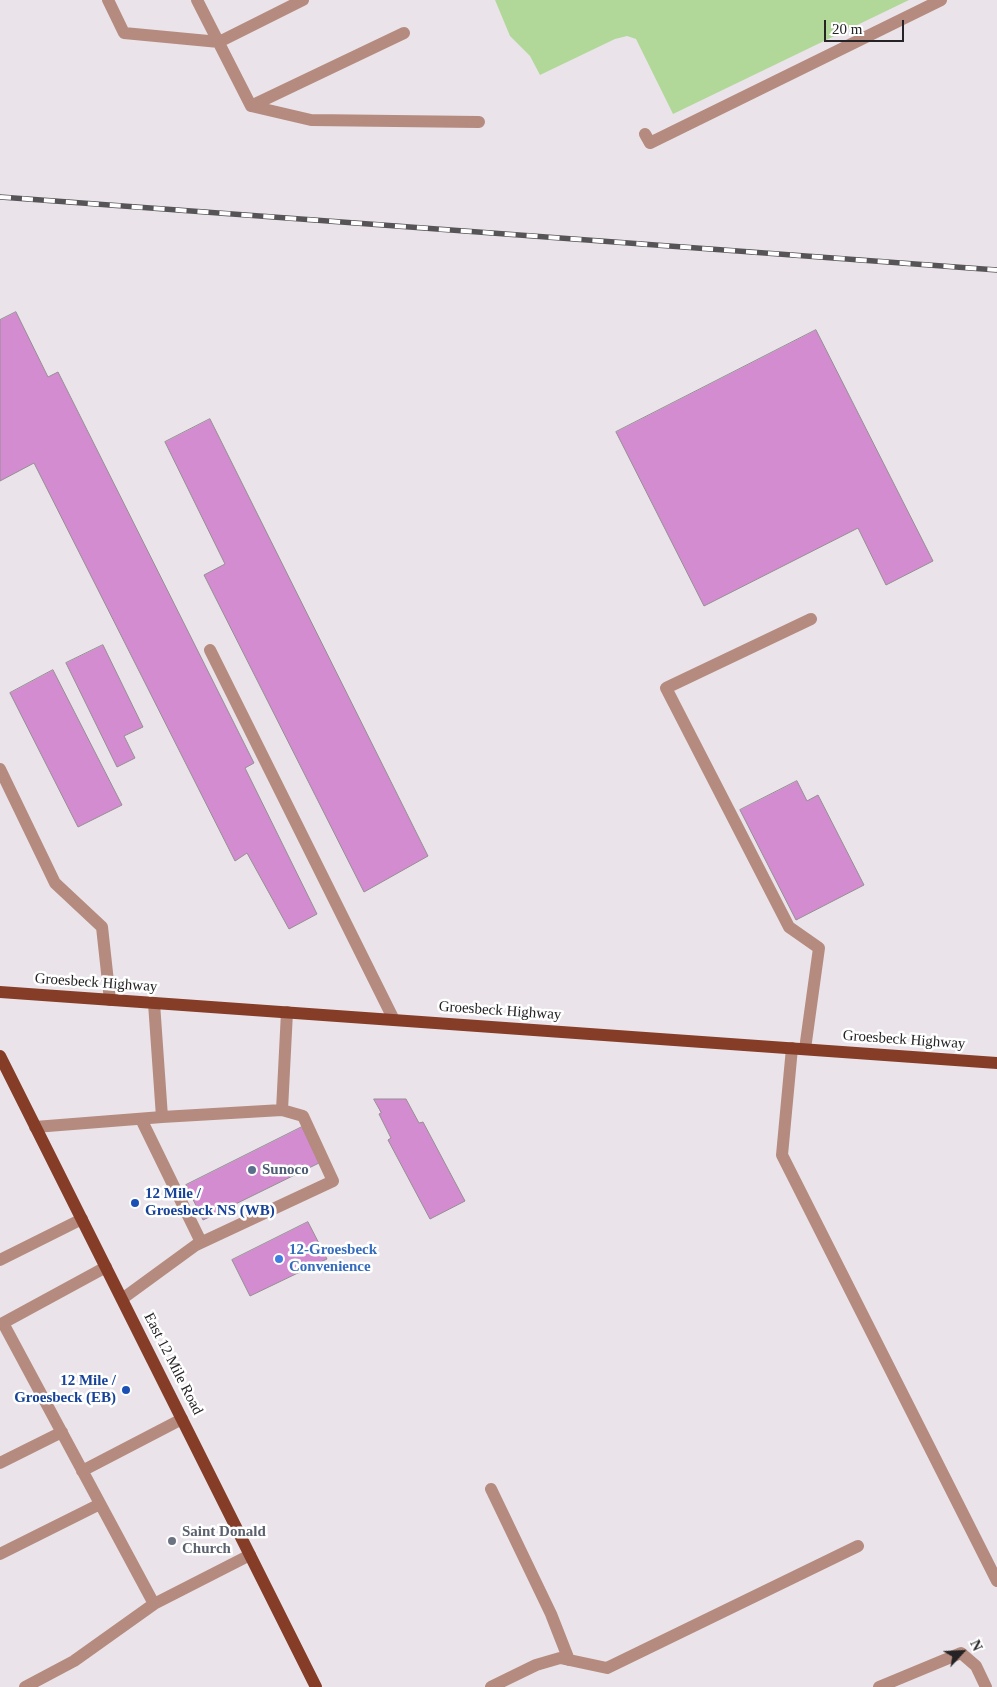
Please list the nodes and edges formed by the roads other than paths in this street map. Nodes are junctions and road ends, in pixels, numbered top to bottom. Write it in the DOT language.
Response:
graph roads {
  1 [pos="108,0"];
  2 [pos="197,0"];
  3 [pos="303,0"];
  4 [pos="941,0"];
  5 [pos="404,33"];
  6 [pos="219,42"];
  7 [pos="251,106"];
  8 [pos="479,122"];
  9 [pos="645,134"];
  10 [pos="811,619"];
  11 [pos="210,650"];
  12 [pos="0,769"];
  13 [pos="0,992"];
  14 [pos="110,1000"];
  15 [pos="154,1003"];
  16 [pos="287,1012"];
  17 [pos="394,1020"];
  18 [pos="792,1048"];
  19 [pos="805,1049"];
  20 [pos="0,1056"];
  21 [pos="997,1063"];
  22 [pos="282,1110"];
  23 [pos="162,1118"];
  24 [pos="141,1119"];
  25 [pos="35,1127"];
  26 [pos="82,1219"];
  27 [pos="201,1242"];
  28 [pos="0,1260"];
  29 [pos="106,1267"];
  30 [pos="122,1299"];
  31 [pos="2,1323"];
  32 [pos="182,1419"];
  33 [pos="62,1432"];
  34 [pos="0,1463"];
  35 [pos="82,1471"];
  36 [pos="491,1489"];
  37 [pos="100,1504"];
  38 [pos="858,1546"];
  39 [pos="0,1554"];
  40 [pos="250,1555"];
  41 [pos="997,1580"];
  42 [pos="154,1604"];
  43 [pos="569,1660"];
  44 [pos="25,1687"];
  45 [pos="316,1687"];
  46 [pos="491,1687"];
  47 [pos="879,1687"];
  48 [pos="986,1687"];
  1 -- 6 [label="lane"];
  2 -- 6 [label="lane"];
  3 -- 6 [label="lane"];
  4 -- 9 [label="lane"];
  5 -- 7 [label="lane"];
  6 -- 7 [label="lane"];
  7 -- 8 [label="lane"];
  10 -- 19 [label="lane"];
  11 -- 17 [label="lane"];
  12 -- 14 [label="lane"];
  13 -- 14 [label="main road, Groesbeck Highway"];
  14 -- 15 [label="main road, Groesbeck Highway"];
  15 -- 16 [label="main road, Groesbeck Highway"];
  15 -- 23 [label="lane"];
  16 -- 17 [label="main road, Groesbeck Highway"];
  16 -- 22 [label="lane"];
  17 -- 18 [label="main road, Groesbeck Highway"];
  18 -- 19 [label="main road, Groesbeck Highway"];
  18 -- 41 [label="lane"];
  19 -- 21 [label="main road, Groesbeck Highway"];
  20 -- 25 [label="main road, East 12 Mile Road"];
  22 -- 23 [label="lane"];
  22 -- 27 [label="lane"];
  23 -- 24 [label="lane"];
  24 -- 25 [label="lane"];
  24 -- 27 [label="lane"];
  25 -- 26 [label="main road, East 12 Mile Road"];
  26 -- 28 [label="lane"];
  26 -- 29 [label="main road, East 12 Mile Road"];
  27 -- 30 [label="lane"];
  29 -- 30 [label="main road, East 12 Mile Road"];
  29 -- 31 [label="lane"];
  30 -- 32 [label="main road, East 12 Mile Road"];
  31 -- 33 [label="lane"];
  32 -- 35 [label="lane"];
  32 -- 40 [label="main road, East 12 Mile Road"];
  33 -- 34 [label="lane"];
  33 -- 35 [label="lane"];
  35 -- 37 [label="lane"];
  36 -- 43 [label="lane"];
  37 -- 39 [label="lane"];
  37 -- 42 [label="lane"];
  38 -- 43 [label="lane"];
  40 -- 42 [label="lane"];
  40 -- 45 [label="main road, East 12 Mile Road"];
  42 -- 44 [label="lane"];
  43 -- 46 [label="lane"];
  47 -- 48 [label="lane"];
}
